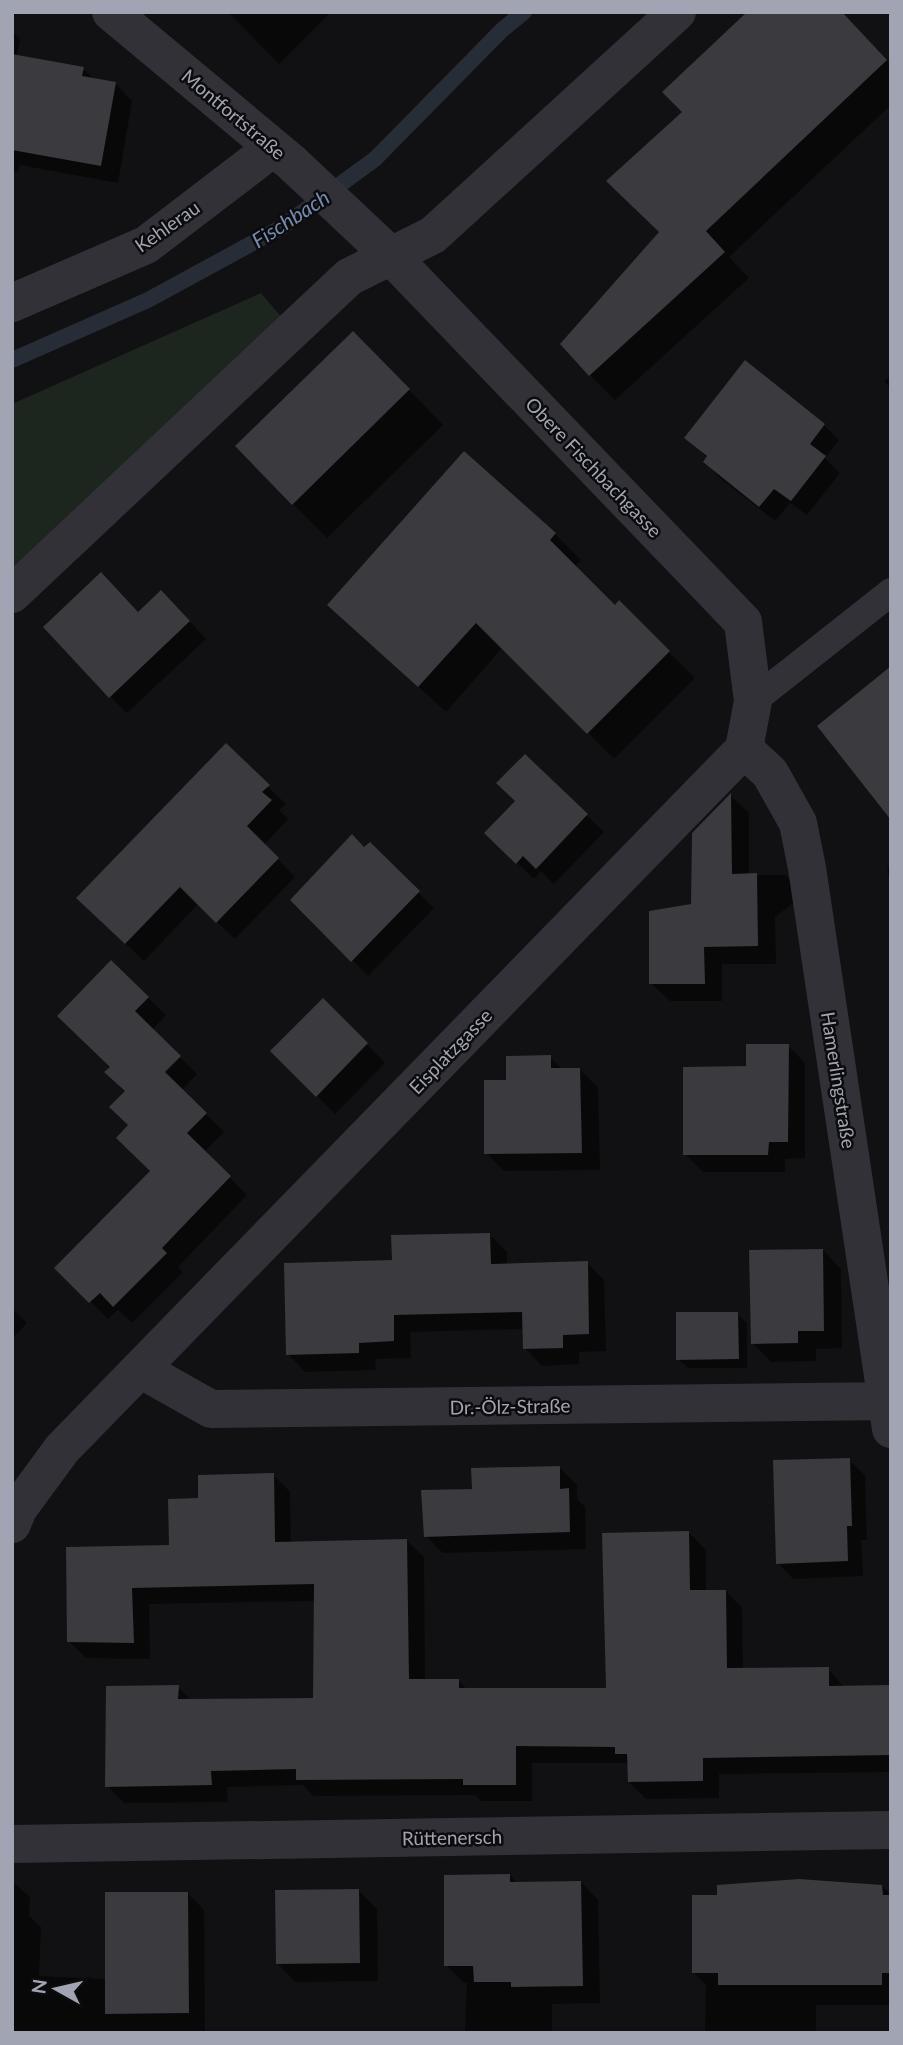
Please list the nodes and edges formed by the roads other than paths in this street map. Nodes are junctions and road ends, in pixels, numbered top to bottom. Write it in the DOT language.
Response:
graph roads {
  1 [pos="677,12"];
  2 [pos="122,16"];
  3 [pos="282,155"];
  4 [pos="354,220"];
  5 [pos="390,255"];
  6 [pos="12,303"];
  7 [pos="891,592"];
  8 [pos="12,594"];
  9 [pos="752,701"];
  10 [pos="744,749"];
  11 [pos="141,1369"];
  12 [pos="889,1411"];
  13 [pos="12,1524"];
  14 [pos="891,1830"];
  15 [pos="12,1844"];
  1 -- 5 [label="street"];
  2 -- 3 [label="street, Montfortstraße"];
  3 -- 4 [label="street, Montfortstraße"];
  3 -- 6 [label="street, Kehlerau"];
  4 -- 5 [label="street, Obere Fischbachgasse"];
  5 -- 8 [label="street"];
  5 -- 9 [label="street, Obere Fischbachgasse"];
  7 -- 9 [label="lane"];
  9 -- 10 [label="street"];
  10 -- 11 [label="street, Eisplatzgasse"];
  10 -- 12 [label="street, Hamerlingstraße"];
  11 -- 12 [label="street, Dr.-Ölz-Straße"];
  11 -- 13 [label="street, Eisplatzgasse"];
  14 -- 15 [label="street, Rüttenersch"];
}
